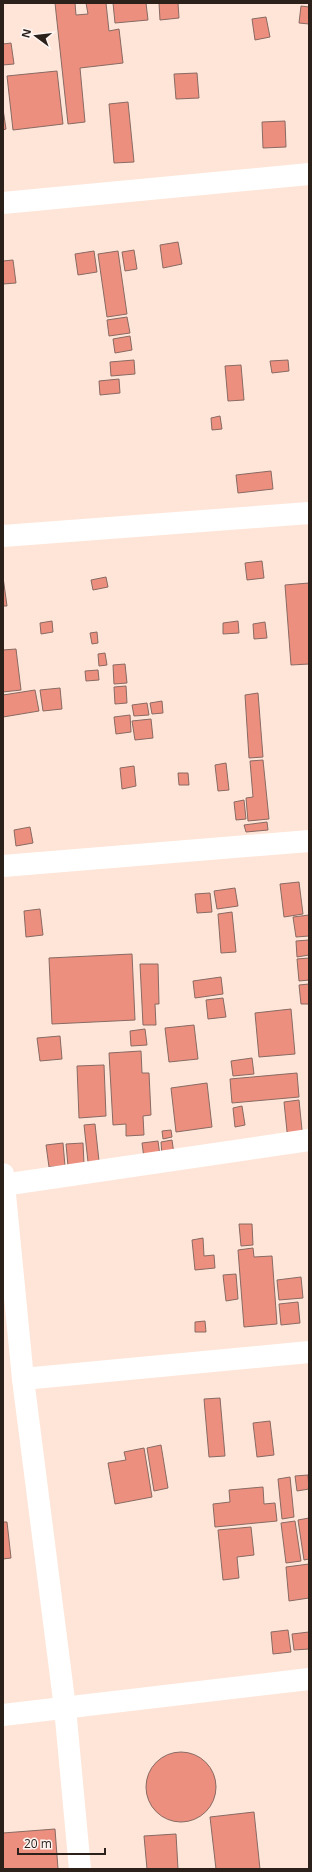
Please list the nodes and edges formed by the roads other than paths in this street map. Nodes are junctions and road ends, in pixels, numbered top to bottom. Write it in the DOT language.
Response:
graph roads {
  1 [pos="309,174"];
  2 [pos="3,203"];
  3 [pos="309,513"];
  4 [pos="3,536"];
  5 [pos="309,841"];
  6 [pos="3,866"];
  7 [pos="309,1140"];
  8 [pos="4,1182"];
  9 [pos="309,1352"];
  10 [pos="23,1379"];
  11 [pos="309,1679"];
  12 [pos="65,1708"];
  13 [pos="3,1715"];
  14 [pos="80,1869"];
  1 -- 2 [label="street"];
  3 -- 4 [label="street"];
  5 -- 6 [label="street"];
  7 -- 8 [label="street"];
  8 -- 10 [label="street"];
  9 -- 10 [label="street"];
  10 -- 12 [label="street"];
  11 -- 12 [label="street"];
  12 -- 13 [label="street"];
  12 -- 14 [label="street"];
}
